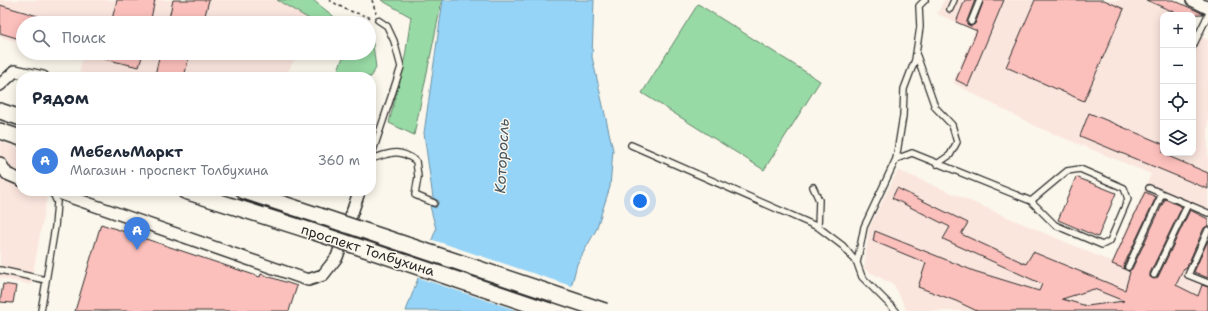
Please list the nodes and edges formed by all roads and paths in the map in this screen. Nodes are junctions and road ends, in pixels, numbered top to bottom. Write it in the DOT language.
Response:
graph roads {
  1 [pos="329,0"];
  2 [pos="372,0"];
  3 [pos="920,0"];
  4 [pos="925,0"];
  5 [pos="954,0"];
  6 [pos="980,0"];
  7 [pos="1192,0"];
  8 [pos="919,6"];
  9 [pos="1208,8"];
  10 [pos="950,9"];
  11 [pos="1208,15"];
  12 [pos="365,16"];
  13 [pos="378,20"];
  14 [pos="971,22"];
  15 [pos="1196,40"];
  16 [pos="916,55"];
  17 [pos="19,72"];
  18 [pos="0,85"];
  19 [pos="0,111"];
  20 [pos="16,116"];
  21 [pos="0,131"];
  22 [pos="16,136"];
  23 [pos="376,143"];
  24 [pos="631,144"];
  25 [pos="376,157"];
  26 [pos="896,159"];
  27 [pos="0,163"];
  28 [pos="937,164"];
  29 [pos="16,178"];
  30 [pos="813,186"];
  31 [pos="1149,188"];
  32 [pos="1162,194"];
  33 [pos="55,196"];
  34 [pos="67,196"];
  35 [pos="202,196"];
  36 [pos="259,196"];
  37 [pos="357,196"];
  38 [pos="1032,202"];
  39 [pos="434,203"];
  40 [pos="1188,204"];
  41 [pos="1208,213"];
  42 [pos="818,227"];
  43 [pos="1208,230"];
  44 [pos="857,263"];
  45 [pos="1128,267"];
  46 [pos="0,270"];
  47 [pos="1154,275"];
  48 [pos="46,280"];
  49 [pos="1208,283"];
  50 [pos="41,311"];
  51 [pos="550,311"];
  52 [pos="605,311"];
  53 [pos="896,311"];
  1 -- 12 [label="path"];
  2 -- 13 [label="path"];
  3 -- 8 [label="lane"];
  4 -- 8 [label="lane"];
  5 -- 10 [label="lane"];
  6 -- 14 [label="lane"];
  7 -- 9 [label="street"];
  8 -- 16 [label="lane"];
  11 -- 15 [label="lane"];
  13 -- 23 [label="lane"];
  16 -- 26 [label="lane"];
  16 -- 28 [label="lane"];
  17 -- 18 [label="street"];
  19 -- 20 [label="main road"];
  21 -- 22 [label="main road"];
  24 -- 42 [label="lane"];
  25 -- 39 [label="lane"];
  26 -- 28 [label="lane"];
  26 -- 44 [label="lane"];
  27 -- 29 [label="street"];
  28 -- 38 [label="lane"];
  30 -- 42 [label="lane"];
  31 -- 32 [label="lane"];
  32 -- 40 [label="lane"];
  32 -- 45 [label="lane"];
  33 -- 48 [label="lane"];
  34 -- 37 [label="street"];
  35 -- 51 [label="main road, проспект Толбухина, bridge"];
  36 -- 52 [label="main road, проспект Толбухина, bridge"];
  38 -- 38 [label="lane"];
  40 -- 41 [label="lane"];
  40 -- 47 [label="lane"];
  42 -- 44 [label="lane"];
  43 -- 49 [label="lane"];
  44 -- 53 [label="lane"];
  46 -- 48 [label="lane"];
  48 -- 50 [label="lane"];
}
